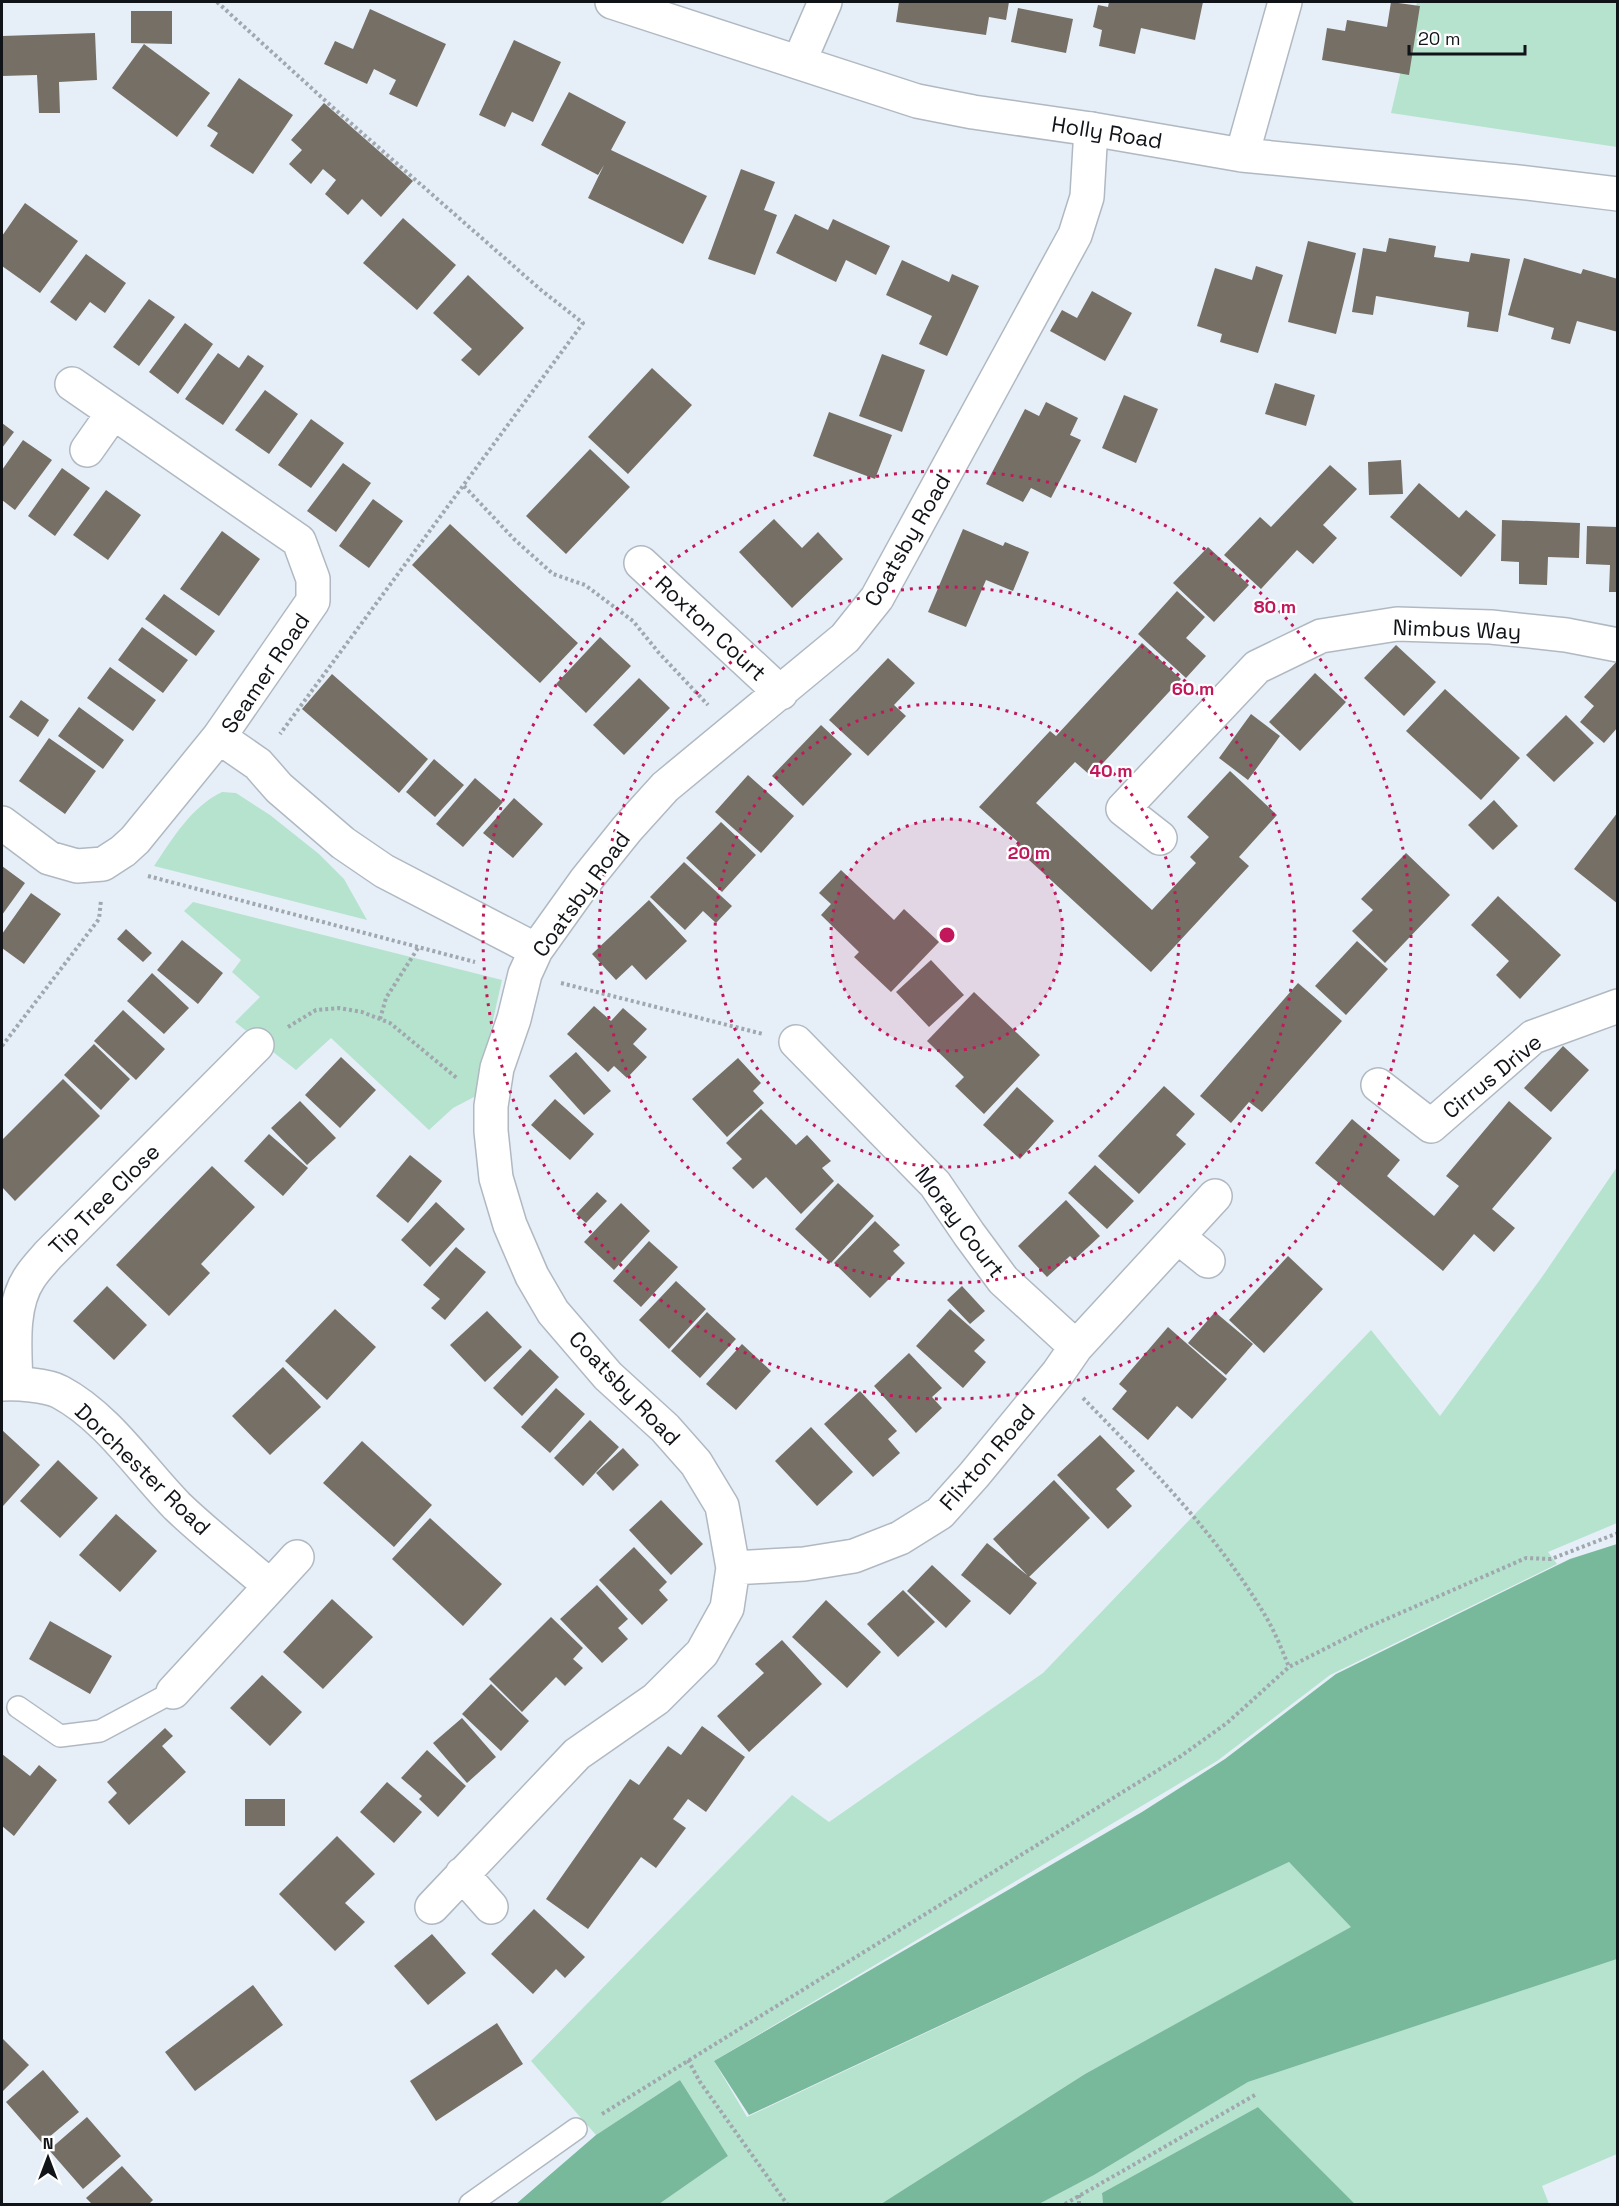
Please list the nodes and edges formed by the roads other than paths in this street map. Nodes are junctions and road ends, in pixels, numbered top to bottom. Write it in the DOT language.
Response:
graph roads {
  1 [pos="612,2"];
  2 [pos="825,2"];
  3 [pos="1285,2"];
  4 [pos="799,62"];
  5 [pos="1091,129"];
  6 [pos="1242,155"];
  7 [pos="1617,194"];
  8 [pos="72,384"];
  9 [pos="113,413"];
  10 [pos="87,450"];
  11 [pos="640,563"];
  12 [pos="1617,645"];
  13 [pos="781,693"];
  14 [pos="219,737"];
  15 [pos="2,823"];
  16 [pos="1160,838"];
  17 [pos="530,962"];
  18 [pos="1617,1006"];
  19 [pos="796,1042"];
  20 [pos="257,1045"];
  21 [pos="1378,1084"];
  22 [pos="1215,1196"];
  23 [pos="1178,1237"];
  24 [pos="1208,1262"];
  25 [pos="1067,1360"];
  26 [pos="9,1384"];
  27 [pos="297,1557"];
  28 [pos="733,1568"];
  29 [pos="270,1586"];
  30 [pos="173,1692"];
  31 [pos="18,1707"];
  32 [pos="462,1874"];
  33 [pos="432,1907"];
  34 [pos="491,1907"];
  35 [pos="576,2129"];
  36 [pos="470,2205"];
  1 -- 4 [label="street, Holly Road"];
  2 -- 4 [label="street"];
  3 -- 6 [label="street"];
  4 -- 5 [label="street, Holly Road"];
  5 -- 6 [label="street, Holly Road"];
  5 -- 13 [label="street, Coatsby Road"];
  6 -- 7 [label="street, Holly Road"];
  8 -- 9 [label="street, Seamer Road"];
  9 -- 10 [label="street"];
  9 -- 14 [label="street, Seamer Road"];
  11 -- 13 [label="street, Roxton Court"];
  12 -- 16 [label="street, Nimbus Way"];
  13 -- 17 [label="street, Coatsby Road"];
  14 -- 15 [label="street"];
  14 -- 17 [label="street, Seamer Road"];
  17 -- 28 [label="street, Coatsby Road"];
  18 -- 21 [label="street, Cirrus Drive"];
  19 -- 25 [label="street, Moray Court"];
  20 -- 26 [label="street, Tip Tree Close"];
  22 -- 23 [label="street, Flixton Road"];
  23 -- 24 [label="street"];
  23 -- 25 [label="street, Flixton Road"];
  25 -- 28 [label="street, Flixton Road"];
  26 -- 29 [label="street, Dorchester Road"];
  27 -- 29 [label="street"];
  28 -- 32 [label="street, Coatsby Road"];
  29 -- 30 [label="street"];
  30 -- 31 [label="lane"];
  32 -- 33 [label="street, Coatsby Road"];
  32 -- 34 [label="street"];
  35 -- 36 [label="lane"];
}
